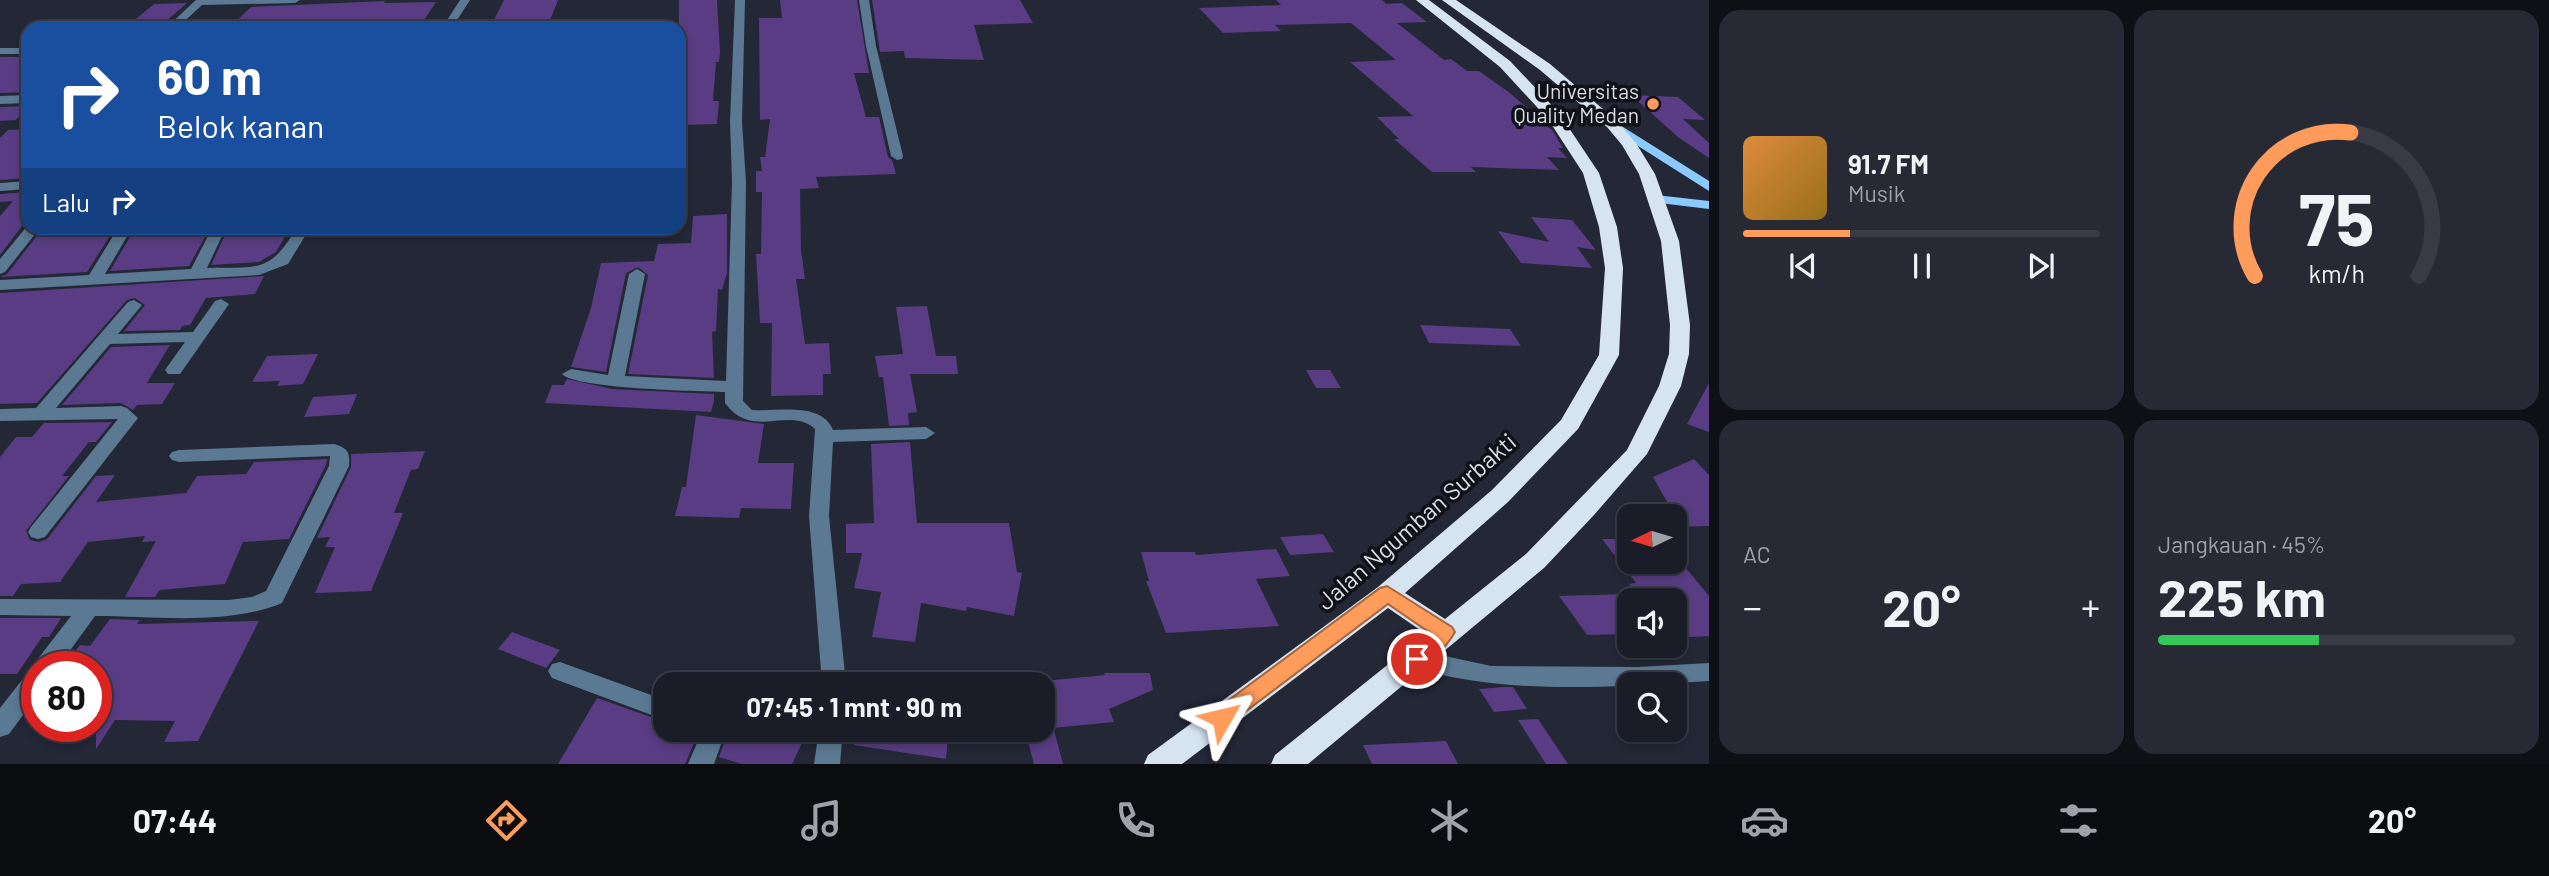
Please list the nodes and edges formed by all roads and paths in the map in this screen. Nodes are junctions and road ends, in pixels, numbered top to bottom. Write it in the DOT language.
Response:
graph roads {
  1 [pos="295,0"];
  2 [pos="466,0"];
  3 [pos="740,0"];
  4 [pos="864,0"];
  5 [pos="1422,0"];
  6 [pos="1448,0"];
  7 [pos="201,1"];
  8 [pos="179,21"];
  9 [pos="452,21"];
  10 [pos="0,51"];
  11 [pos="21,51"];
  12 [pos="21,99"];
  13 [pos="0,100"];
  14 [pos="1612,124"];
  15 [pos="898,156"];
  16 [pos="21,186"];
  17 [pos="0,187"];
  18 [pos="1709,187"];
  19 [pos="1656,199"];
  20 [pos="1709,205"];
  21 [pos="27,235"];
  22 [pos="121,235"];
  23 [pos="299,235"];
  24 [pos="215,236"];
  25 [pos="0,269"];
  26 [pos="197,273"];
  27 [pos="637,274"];
  28 [pos="94,280"];
  29 [pos="0,285"];
  30 [pos="221,304"];
  31 [pos="134,305"];
  32 [pos="198,337"];
  33 [pos="105,339"];
  34 [pos="174,370"];
  35 [pos="571,374"];
  36 [pos="615,380"];
  37 [pos="734,387"];
  38 [pos="41,414"];
  39 [pos="0,415"];
  40 [pos="926,433"];
  41 [pos="824,436"];
  42 [pos="178,456"];
  43 [pos="38,532"];
  44 [pos="1387,594"];
  45 [pos="0,607"];
  46 [pos="89,608"];
  47 [pos="1444,632"];
  48 [pos="57,651"];
  49 [pos="1417,659"];
  50 [pos="560,671"];
  51 [pos="833,672"];
  52 [pos="1709,672"];
  53 [pos="21,699"];
  54 [pos="653,706"];
  55 [pos="0,727"];
  56 [pos="710,742"];
  57 [pos="830,742"];
  58 [pos="701,764"];
  59 [pos="827,764"];
  60 [pos="1159,764"];
  61 [pos="1286,764"];
  1 -- 7 [label="street"];
  2 -- 9 [label="street"];
  3 -- 37 [label="street"];
  4 -- 15 [label="street"];
  5 -- 44 [label="highway, Jalan Ngumban Surbakti"];
  6 -- 14 [label="highway"];
  7 -- 8 [label="street"];
  10 -- 11 [label="street"];
  12 -- 13 [label="street"];
  14 -- 18 [label="main road"];
  14 -- 19 [label="highway"];
  16 -- 17 [label="street"];
  19 -- 20 [label="main road"];
  19 -- 47 [label="highway"];
  21 -- 25 [label="street"];
  22 -- 28 [label="street"];
  23 -- 26 [label="street"];
  24 -- 26 [label="street"];
  26 -- 28 [label="street"];
  27 -- 36 [label="street"];
  28 -- 29 [label="street"];
  30 -- 32 [label="street"];
  31 -- 33 [label="street"];
  32 -- 33 [label="street"];
  32 -- 34 [label="street"];
  33 -- 38 [label="street"];
  35 -- 36 [label="street"];
  36 -- 37 [label="street"];
  37 -- 41 [label="street"];
  38 -- 39 [label="street"];
  38 -- 43 [label="street"];
  40 -- 41 [label="street"];
  41 -- 51 [label="street"];
  42 -- 46 [label="street"];
  44 -- 47 [label="highway"];
  44 -- 60 [label="highway, Jalan Ngumban Surbakti"];
  45 -- 46 [label="street"];
  46 -- 48 [label="street"];
  47 -- 49 [label="highway"];
  49 -- 52 [label="street"];
  49 -- 61 [label="highway"];
  50 -- 54 [label="street"];
  53 -- 55 [label="street"];
  56 -- 58 [label="street"];
  57 -- 59 [label="street"];
}
